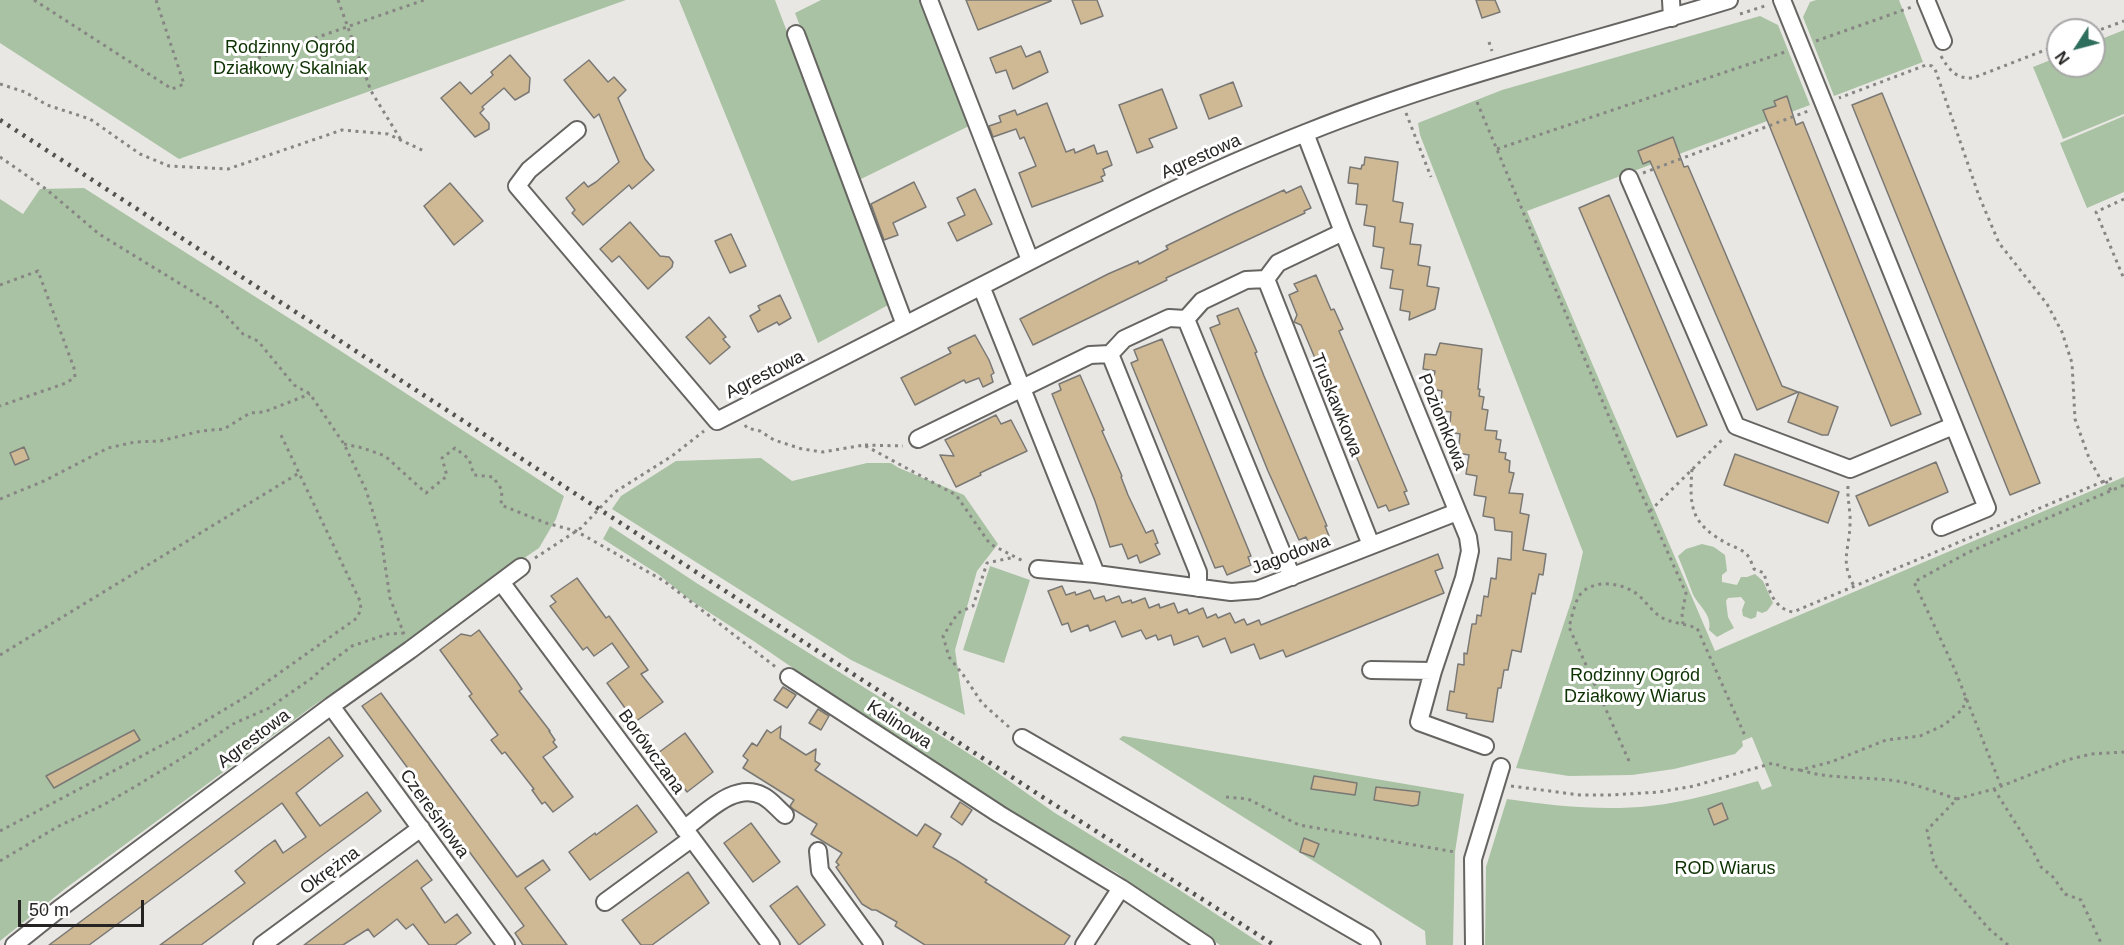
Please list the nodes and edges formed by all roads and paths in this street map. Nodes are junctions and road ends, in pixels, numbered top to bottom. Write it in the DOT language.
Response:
graph roads {
  1 [pos="34,0"];
  2 [pos="156,0"];
  3 [pos="338,0"];
  4 [pos="424,0"];
  5 [pos="929,0"];
  6 [pos="1671,0"];
  7 [pos="1730,0"];
  8 [pos="1782,0"];
  9 [pos="1926,1"];
  10 [pos="1672,18"];
  11 [pos="2124,21"];
  12 [pos="348,27"];
  13 [pos="2106,28"];
  14 [pos="796,34"];
  15 [pos="1800,46"];
  16 [pos="1941,46"];
  17 [pos="2046,50"];
  18 [pos="258,58"];
  19 [pos="0,84"];
  20 [pos="1400,98"];
  21 [pos="1477,102"];
  22 [pos="1824,105"];
  23 [pos="577,130"];
  24 [pos="1305,133"];
  25 [pos="401,140"];
  26 [pos="1497,149"];
  27 [pos="426,152"];
  28 [pos="0,157"];
  29 [pos="1431,177"];
  30 [pos="1629,178"];
  31 [pos="2124,199"];
  32 [pos="1343,232"];
  33 [pos="1030,260"];
  34 [pos="1266,279"];
  35 [pos="2124,279"];
  36 [pos="0,285"];
  37 [pos="981,286"];
  38 [pos="1186,319"];
  39 [pos="905,325"];
  40 [pos="1110,354"];
  41 [pos="1022,387"];
  42 [pos="310,394"];
  43 [pos="0,406"];
  44 [pos="735,411"];
  45 [pos="717,421"];
  46 [pos="1736,426"];
  47 [pos="1953,426"];
  48 [pos="280,433"];
  49 [pos="918,439"];
  50 [pos="344,444"];
  51 [pos="864,446"];
  52 [pos="1850,469"];
  53 [pos="299,473"];
  54 [pos="2115,477"];
  55 [pos="2124,485"];
  56 [pos="2111,491"];
  57 [pos="0,498"];
  58 [pos="1650,511"];
  59 [pos="1457,512"];
  60 [pos="1941,527"];
  61 [pos="576,531"];
  62 [pos="1371,545"];
  63 [pos="1016,557"];
  64 [pos="521,567"];
  65 [pos="1038,569"];
  66 [pos="1096,574"];
  67 [pos="1292,577"];
  68 [pos="501,582"];
  69 [pos="1854,586"];
  70 [pos="1198,588"];
  71 [pos="1683,624"];
  72 [pos="404,633"];
  73 [pos="410,650"];
  74 [pos="0,655"];
  75 [pos="1371,670"];
  76 [pos="1433,671"];
  77 [pos="789,677"];
  78 [pos="1966,697"];
  79 [pos="331,706"];
  80 [pos="1022,738"];
  81 [pos="1746,738"];
  82 [pos="1485,746"];
  83 [pos="2124,752"];
  84 [pos="1629,761"];
  85 [pos="1501,766"];
  86 [pos="1800,770"];
  87 [pos="1496,783"];
  88 [pos="2001,786"];
  89 [pos="1995,789"];
  90 [pos="1226,796"];
  91 [pos="1957,800"];
  92 [pos="785,815"];
  93 [pos="421,828"];
  94 [pos="0,831"];
  95 [pos="688,834"];
  96 [pos="818,851"];
  97 [pos="1450,851"];
  98 [pos="1455,852"];
  99 [pos="1455,858"];
  100 [pos="0,861"];
  101 [pos="1121,888"];
  102 [pos="605,902"];
  103 [pos="14,945"];
  104 [pos="262,945"];
  105 [pos="506,945"];
  106 [pos="771,945"];
  107 [pos="874,945"];
  108 [pos="1084,945"];
  109 [pos="1206,945"];
  110 [pos="1372,945"];
  111 [pos="1474,945"];
  112 [pos="2008,945"];
  113 [pos="2102,945"];
  1 -- 2 [label="path"];
  3 -- 12 [label="path"];
  4 -- 12 [label="path"];
  5 -- 33 [label="street"];
  6 -- 10 [label="street"];
  7 -- 10 [label="street, Agrestowa"];
  8 -- 15 [label="street"];
  9 -- 15 [label="path"];
  9 -- 16 [label="street"];
  10 -- 20 [label="street, Agrestowa"];
  11 -- 13 [label="path"];
  12 -- 18 [label="path"];
  12 -- 25 [label="path"];
  14 -- 39 [label="street"];
  15 -- 22 [label="street"];
  15 -- 26 [label="path"];
  16 -- 17 [label="path"];
  19 -- 25 [label="path"];
  20 -- 24 [label="street, Agrestowa"];
  20 -- 29 [label="path"];
  21 -- 26 [label="path"];
  22 -- 30 [label="path"];
  22 -- 47 [label="street"];
  23 -- 45 [label="street"];
  24 -- 32 [label="street, Poziomkowa"];
  24 -- 33 [label="street, Agrestowa"];
  25 -- 27 [label="path"];
  26 -- 58 [label="path"];
  28 -- 42 [label="path"];
  30 -- 46 [label="street"];
  31 -- 35 [label="path"];
  32 -- 34 [label="street"];
  32 -- 59 [label="street, Poziomkowa"];
  33 -- 37 [label="street, Agrestowa"];
  34 -- 38 [label="street"];
  34 -- 62 [label="street, Truskawkowa"];
  36 -- 43 [label="path"];
  37 -- 39 [label="street, Agrestowa"];
  37 -- 41 [label="street"];
  38 -- 40 [label="street"];
  38 -- 67 [label="street"];
  39 -- 44 [label="street, Agrestowa"];
  40 -- 41 [label="street"];
  40 -- 70 [label="street"];
  41 -- 49 [label="street"];
  41 -- 66 [label="street"];
  42 -- 50 [label="path"];
  42 -- 57 [label="path"];
  44 -- 45 [label="street, Agrestowa"];
  44 -- 51 [label="path"];
  45 -- 61 [label="path"];
  46 -- 52 [label="street"];
  46 -- 58 [label="path"];
  47 -- 52 [label="street"];
  47 -- 60 [label="street"];
  48 -- 53 [label="path"];
  49 -- 51 [label="path"];
  50 -- 61 [label="path"];
  50 -- 72 [label="path"];
  51 -- 63 [label="path"];
  52 -- 69 [label="path"];
  53 -- 74 [label="path"];
  53 -- 94 [label="path"];
  54 -- 56 [label="path"];
  55 -- 56 [label="path"];
  56 -- 78 [label="path"];
  58 -- 71 [label="path"];
  59 -- 62 [label="street, Jagodowa"];
  59 -- 76 [label="street, Poziomkowa"];
  61 -- 64 [label="path"];
  61 -- 77 [label="path"];
  62 -- 67 [label="street, Jagodowa"];
  63 -- 65 [label="path"];
  63 -- 80 [label="path"];
  64 -- 68 [label="street, Agrestowa"];
  65 -- 66 [label="street, Jagodowa"];
  66 -- 70 [label="street, Jagodowa"];
  67 -- 70 [label="street, Jagodowa"];
  68 -- 73 [label="street, Agrestowa"];
  68 -- 95 [label="street, Borówczana"];
  71 -- 81 [label="path"];
  71 -- 84 [label="path"];
  72 -- 73 [label="path"];
  72 -- 100 [label="path"];
  73 -- 79 [label="street, Agrestowa"];
  75 -- 76 [label="street"];
  76 -- 82 [label="street, Poziomkowa"];
  77 -- 101 [label="street, Kalinowa"];
  78 -- 86 [label="path"];
  78 -- 88 [label="path"];
  79 -- 93 [label="street, Czereśniowa"];
  79 -- 103 [label="street, Agrestowa"];
  80 -- 110 [label="street"];
  83 -- 88 [label="path"];
  85 -- 87 [label="street"];
  86 -- 87 [label="path"];
  86 -- 91 [label="path"];
  87 -- 111 [label="street"];
  88 -- 89 [label="path"];
  89 -- 91 [label="path"];
  89 -- 113 [label="path"];
  90 -- 97 [label="path"];
  91 -- 112 [label="path"];
  92 -- 95 [label="street"];
  93 -- 104 [label="street, Okrężna"];
  93 -- 105 [label="street, Czereśniowa"];
  95 -- 102 [label="street"];
  95 -- 106 [label="street, Borówczana"];
  96 -- 107 [label="street"];
  97 -- 98 [label="path"];
  97 -- 99 [label="path"];
  101 -- 108 [label="street"];
  101 -- 109 [label="street, Kalinowa"];
}
